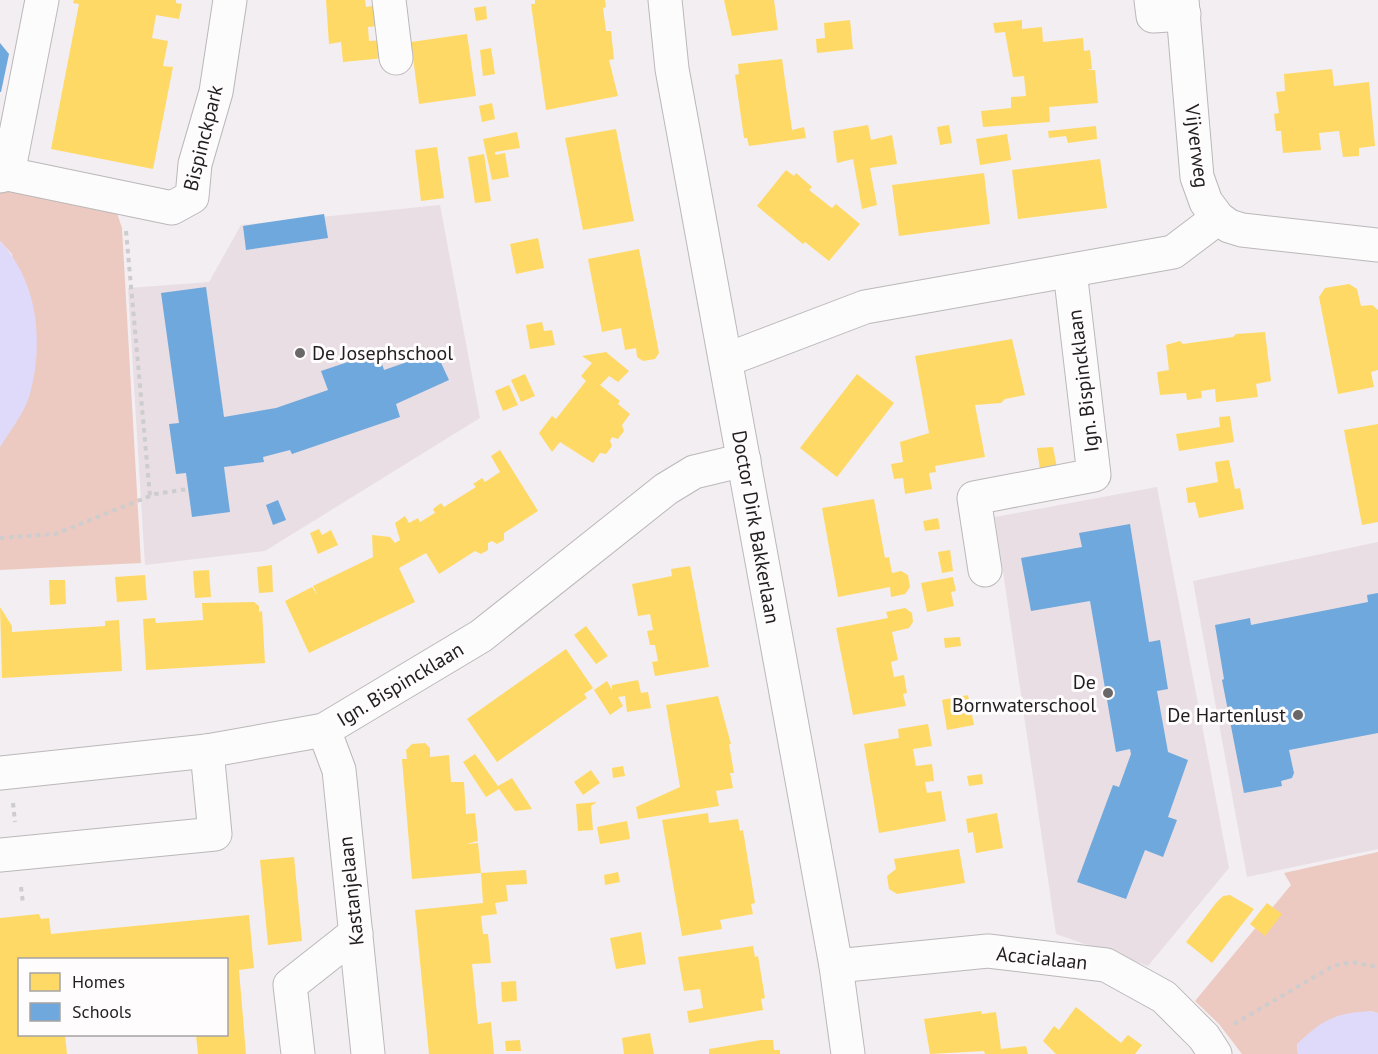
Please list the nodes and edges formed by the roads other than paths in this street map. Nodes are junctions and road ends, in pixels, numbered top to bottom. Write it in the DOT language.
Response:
graph roads {
  1 [pos="42,0"];
  2 [pos="230,0"];
  3 [pos="389,0"];
  4 [pos="664,0"];
  5 [pos="1151,0"];
  6 [pos="1183,7"];
  7 [pos="396,58"];
  8 [pos="4,175"];
  9 [pos="1218,218"];
  10 [pos="1378,245"];
  11 [pos="1070,271"];
  12 [pos="726,360"];
  13 [pos="744,460"];
  14 [pos="985,570"];
  15 [pos="324,730"];
  16 [pos="207,751"];
  17 [pos="0,773"];
  18 [pos="0,855"];
  19 [pos="356,933"];
  20 [pos="836,966"];
  21 [pos="1211,1048"];
  22 [pos="298,1054"];
  23 [pos="369,1054"];
  24 [pos="848,1054"];
  1 -- 8 [label="street, Bispinckpark"];
  2 -- 8 [label="street, Bispinckpark"];
  3 -- 7 [label="street"];
  4 -- 12 [label="street, Doctor Dirk Bakkerlaan"];
  5 -- 6 [label="street, Vijverweg"];
  6 -- 9 [label="street, Vijverweg"];
  9 -- 10 [label="street"];
  9 -- 11 [label="street"];
  11 -- 12 [label="street"];
  11 -- 14 [label="street, Ign. Bispincklaan"];
  12 -- 13 [label="street, Doctor Dirk Bakkerlaan"];
  13 -- 15 [label="street, Ign. Bispincklaan"];
  13 -- 20 [label="street, Doctor Dirk Bakkerlaan"];
  15 -- 16 [label="street, Ign. Bispincklaan"];
  15 -- 19 [label="street, Kastanjelaan"];
  16 -- 17 [label="street, Ign. Bispincklaan"];
  16 -- 18 [label="street"];
  19 -- 22 [label="street"];
  19 -- 23 [label="street, Kastanjelaan"];
  20 -- 21 [label="street, Acacialaan"];
  20 -- 24 [label="street, Doctor Dirk Bakkerlaan"];
}
